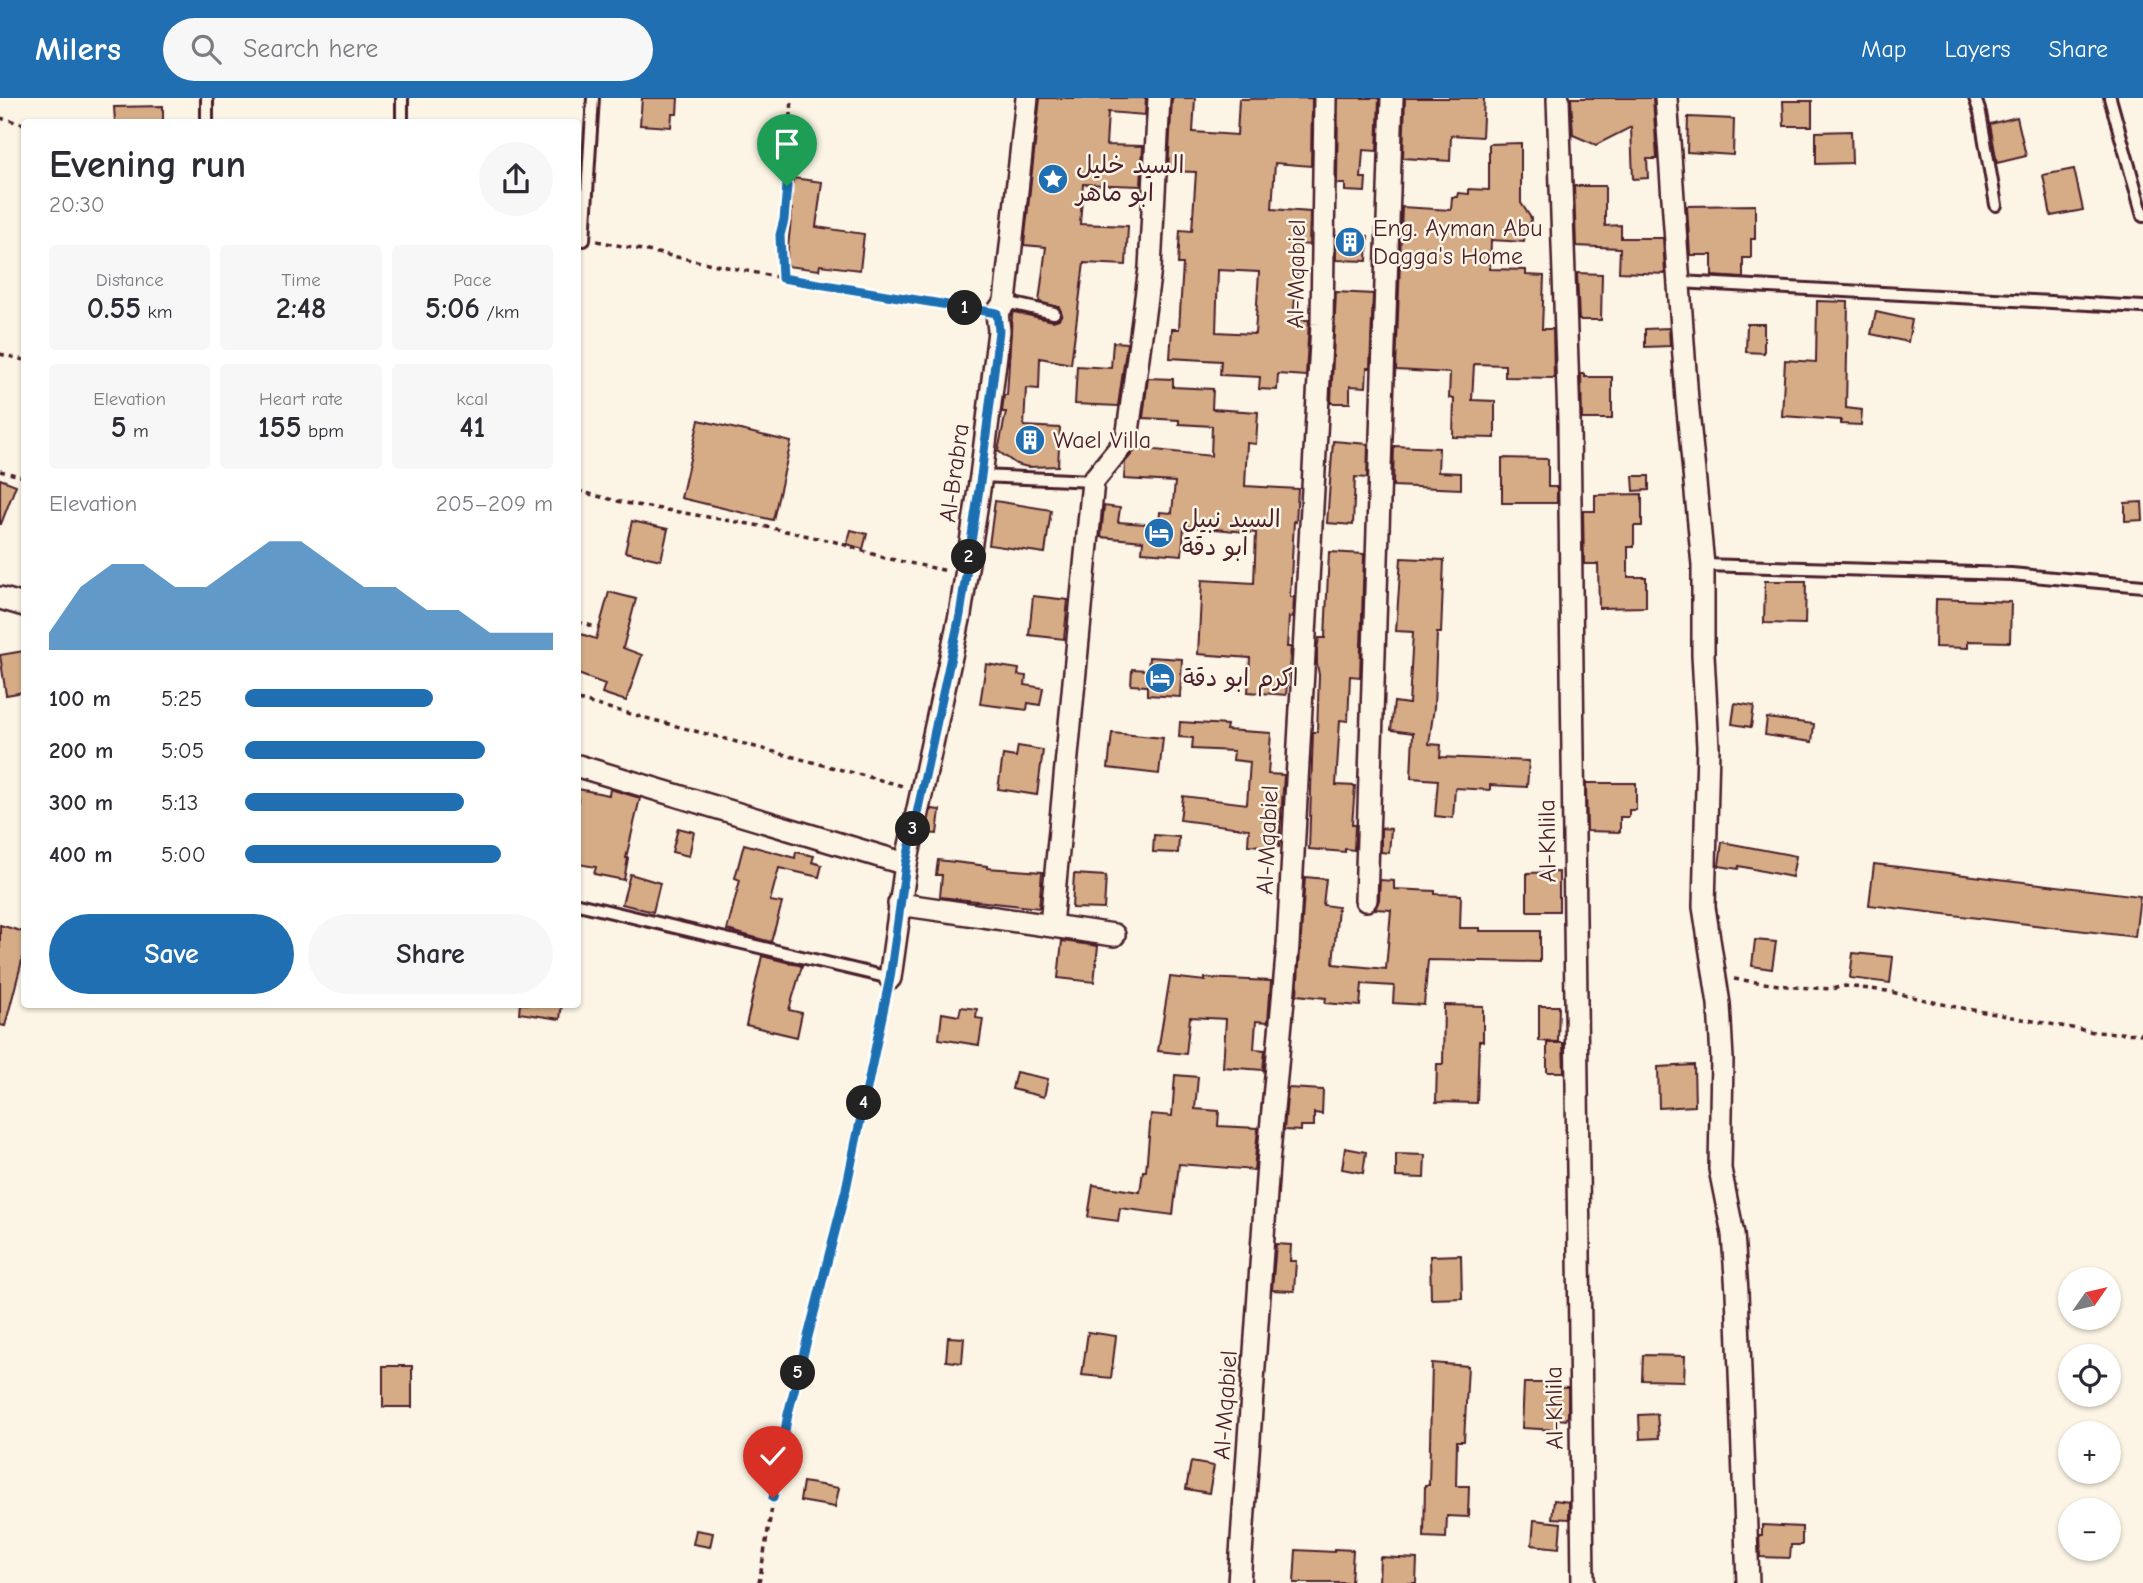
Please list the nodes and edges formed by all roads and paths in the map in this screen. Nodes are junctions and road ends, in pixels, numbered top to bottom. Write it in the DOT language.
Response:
graph roads {
  1 [pos="207,98"];
  2 [pos="402,98"];
  3 [pos="593,98"];
  4 [pos="792,98"];
  5 [pos="1027,98"];
  6 [pos="1159,98"];
  7 [pos="1325,98"];
  8 [pos="1392,98"];
  9 [pos="1558,98"];
  10 [pos="1666,98"];
  11 [pos="1975,98"];
  12 [pos="2110,98"];
  13 [pos="0,118"];
  14 [pos="207,119"];
  15 [pos="401,119"];
  16 [pos="21,123"];
  17 [pos="1996,205"];
  18 [pos="2143,216"];
  19 [pos="584,240"];
  20 [pos="782,278"];
  21 [pos="1679,282"];
  22 [pos="2143,307"];
  23 [pos="1001,308"];
  24 [pos="1054,313"];
  25 [pos="0,354"];
  26 [pos="21,359"];
  27 [pos="0,471"];
  28 [pos="21,476"];
  29 [pos="981,476"];
  30 [pos="1093,481"];
  31 [pos="581,492"];
  32 [pos="1703,565"];
  33 [pos="967,571"];
  34 [pos="2143,586"];
  35 [pos="0,598"];
  36 [pos="21,604"];
  37 [pos="581,623"];
  38 [pos="599,628"];
  39 [pos="581,701"];
  40 [pos="581,767"];
  41 [pos="921,791"];
  42 [pos="906,864"];
  43 [pos="1366,900"];
  44 [pos="899,904"];
  45 [pos="581,905"];
  46 [pos="1051,925"];
  47 [pos="1114,935"];
  48 [pos="1714,974"];
  49 [pos="890,978"];
  50 [pos="2143,1034"];
  51 [pos="759,1583"];
  52 [pos="1240,1583"];
  53 [pos="1583,1583"];
  54 [pos="1748,1583"];
  1 -- 14 [label="lane"];
  2 -- 15 [label="lane"];
  3 -- 19 [label="lane"];
  4 -- 20 [label="path"];
  5 -- 23 [label="street, Al-Brabra"];
  6 -- 30 [label="street"];
  7 -- 52 [label="street, Al-Mqabiel"];
  8 -- 43 [label="street"];
  9 -- 53 [label="street, Al-Khlila"];
  10 -- 21 [label="street"];
  11 -- 17 [label="lane"];
  12 -- 18 [label="lane"];
  13 -- 16 [label="path"];
  19 -- 20 [label="path"];
  20 -- 23 [label="path"];
  21 -- 22 [label="lane"];
  21 -- 32 [label="street"];
  23 -- 24 [label="lane"];
  23 -- 29 [label="street, Al-Brabra"];
  25 -- 26 [label="path"];
  27 -- 28 [label="path"];
  29 -- 30 [label="lane"];
  29 -- 33 [label="street, Al-Brabra"];
  30 -- 46 [label="street"];
  31 -- 33 [label="path"];
  32 -- 34 [label="lane"];
  32 -- 48 [label="street"];
  33 -- 41 [label="street, Al-Brabra"];
  35 -- 36 [label="street"];
  37 -- 38 [label="path"];
  39 -- 41 [label="path"];
  40 -- 42 [label="street"];
  41 -- 42 [label="street, Al-Brabra"];
  42 -- 44 [label="street, Al-Brabra"];
  44 -- 46 [label="street"];
  44 -- 49 [label="street, Al-Brabra"];
  45 -- 49 [label="lane"];
  46 -- 47 [label="street"];
  48 -- 50 [label="path"];
  48 -- 54 [label="street"];
  49 -- 51 [label="path"];
}
